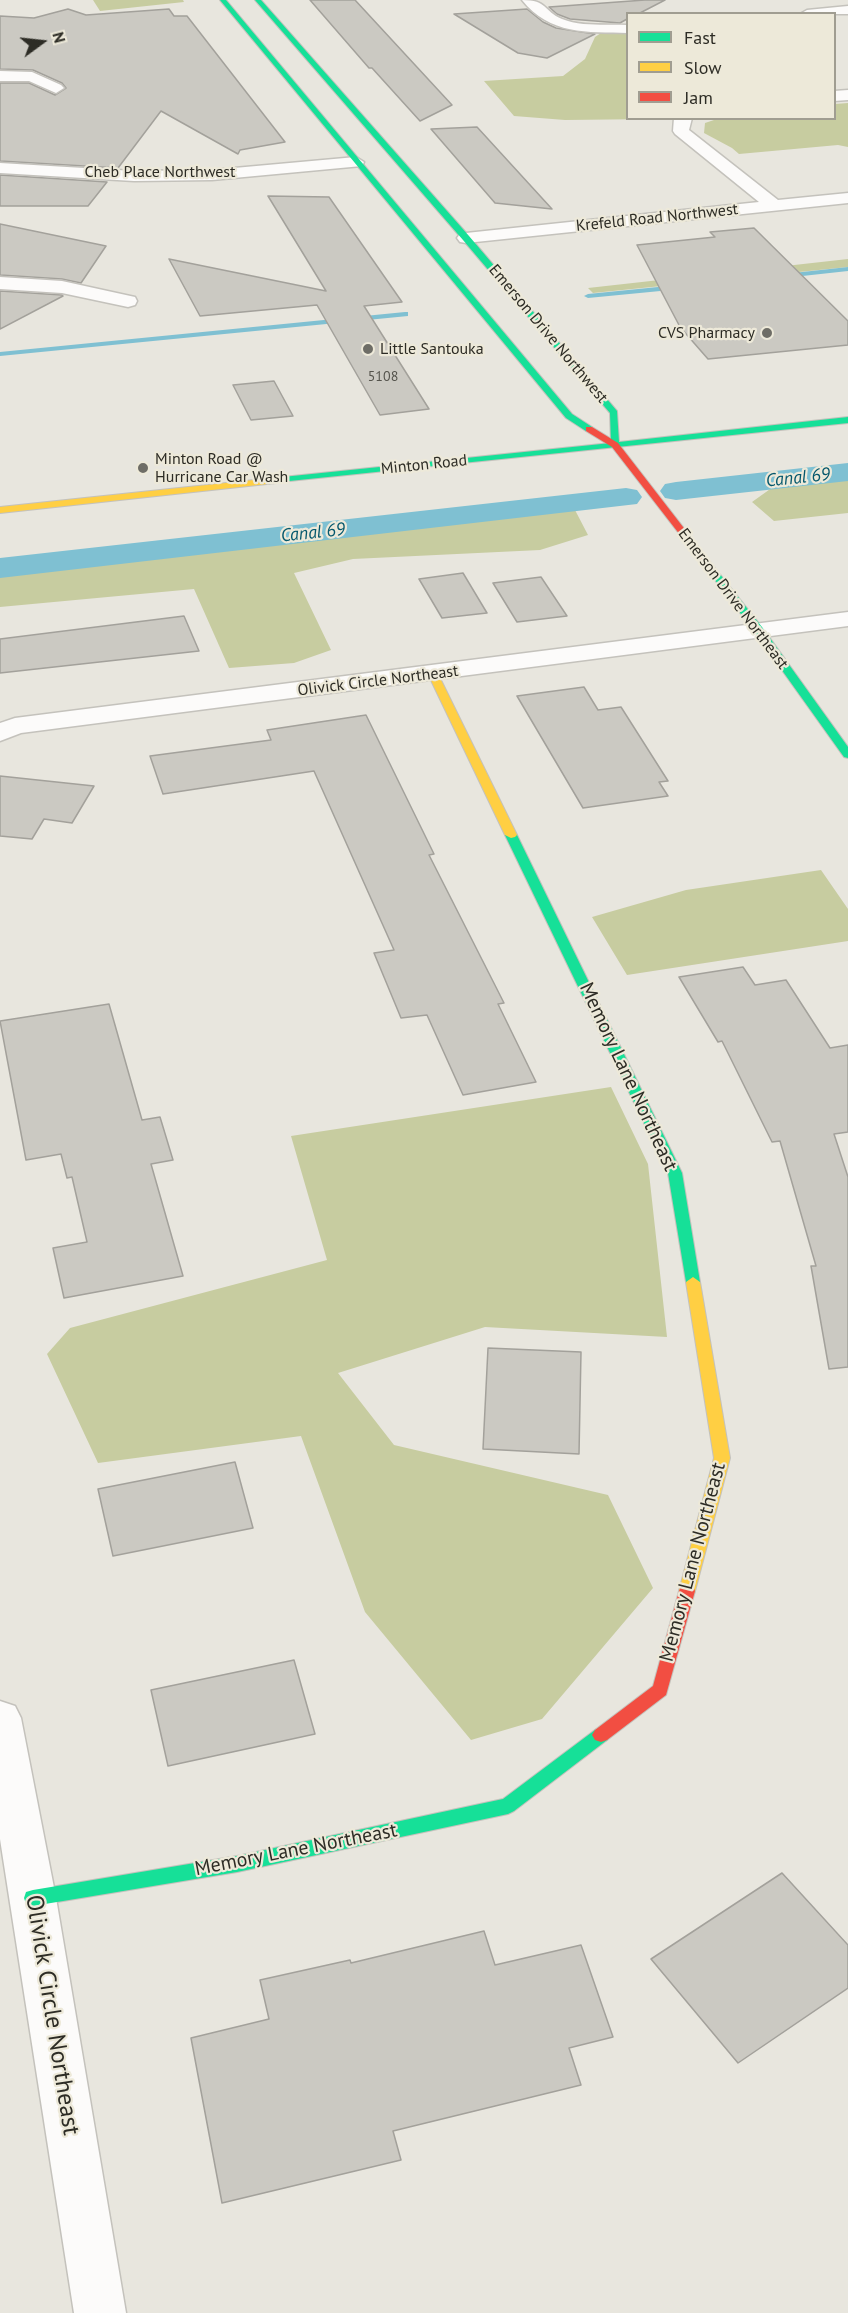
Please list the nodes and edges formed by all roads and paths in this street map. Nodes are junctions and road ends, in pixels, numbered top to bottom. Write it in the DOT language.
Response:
graph roads {
  1 [pos="223,0"];
  2 [pos="258,0"];
  3 [pos="529,0"];
  4 [pos="848,10"];
  5 [pos="828,12"];
  6 [pos="626,29"];
  7 [pos="0,76"];
  8 [pos="56,88"];
  9 [pos="682,120"];
  10 [pos="356,162"];
  11 [pos="0,168"];
  12 [pos="848,198"];
  13 [pos="773,205"];
  14 [pos="466,238"];
  15 [pos="0,283"];
  16 [pos="128,301"];
  17 [pos="848,420"];
  18 [pos="615,445"];
  19 [pos="0,510"];
  20 [pos="848,619"];
  21 [pos="758,629"];
  22 [pos="433,674"];
  23 [pos="0,733"];
  24 [pos="848,754"];
  25 [pos="0,1718"];
  26 [pos="33,1898"];
  27 [pos="100,2313"];
  1 -- 10 [label="street, Emerson Drive Northwest"];
  2 -- 14 [label="street, Emerson Drive Northwest"];
  3 -- 6 [label="street"];
  4 -- 5 [label="street"];
  7 -- 8 [label="street"];
  9 -- 13 [label="street"];
  10 -- 11 [label="street, Cheb Place Northwest"];
  10 -- 18 [label="street, Emerson Drive Northwest"];
  12 -- 13 [label="street, Krefeld Road Northwest"];
  13 -- 14 [label="street, Krefeld Road Northwest"];
  14 -- 18 [label="street, Emerson Drive Northwest"];
  15 -- 16 [label="street"];
  17 -- 18 [label="street, Minton Road"];
  18 -- 19 [label="street, Minton Road"];
  18 -- 21 [label="street, Emerson Drive Northeast"];
  20 -- 21 [label="street, Olivick Circle Northeast"];
  21 -- 22 [label="street, Olivick Circle Northeast"];
  21 -- 24 [label="street, Emerson Drive Northeast"];
  22 -- 23 [label="street, Olivick Circle Northeast"];
  22 -- 26 [label="street, Memory Lane Northeast"];
  25 -- 26 [label="street, Olivick Circle Northeast"];
  26 -- 27 [label="street, Olivick Circle Northeast"];
}
